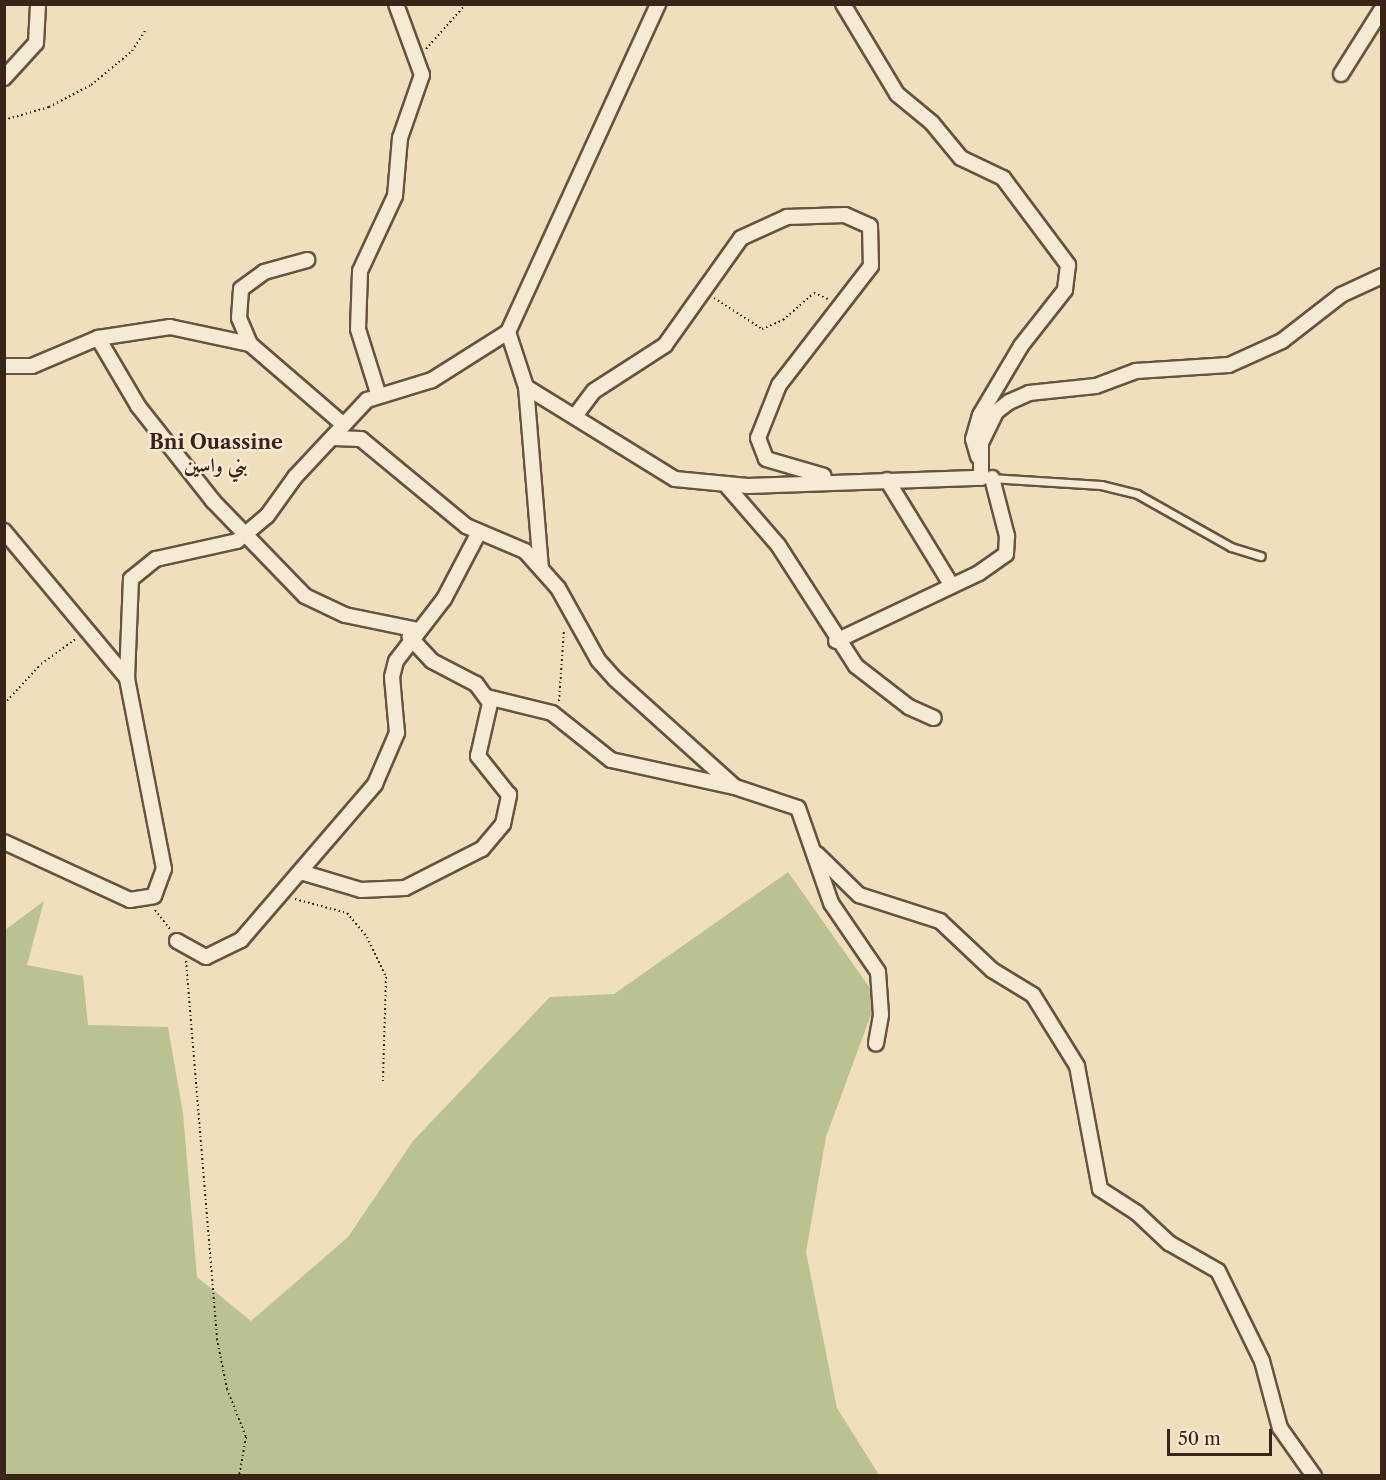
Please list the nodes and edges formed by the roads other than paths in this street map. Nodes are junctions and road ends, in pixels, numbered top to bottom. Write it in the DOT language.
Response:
graph roads {
  1 [pos="38,4"];
  2 [pos="396,4"];
  3 [pos="658,4"];
  4 [pos="843,4"];
  5 [pos="1382,9"];
  6 [pos="1341,74"];
  7 [pos="4,78"];
  8 [pos="307,260"];
  9 [pos="1382,276"];
  10 [pos="508,332"];
  11 [pos="98,338"];
  12 [pos="250,344"];
  13 [pos="4,366"];
  14 [pos="526,387"];
  15 [pos="378,393"];
  16 [pos="575,416"];
  17 [pos="344,425"];
  18 [pos="334,438"];
  19 [pos="981,461"];
  20 [pos="987,478"];
  21 [pos="887,480"];
  22 [pos="855,481"];
  23 [pos="726,485"];
  24 [pos="4,531"];
  25 [pos="479,532"];
  26 [pos="247,534"];
  27 [pos="1261,556"];
  28 [pos="542,569"];
  29 [pos="952,585"];
  30 [pos="414,634"];
  31 [pos="836,641"];
  32 [pos="127,678"];
  33 [pos="487,697"];
  34 [pos="934,718"];
  35 [pos="735,787"];
  36 [pos="4,842"];
  37 [pos="814,849"];
  38 [pos="304,873"];
  39 [pos="177,940"];
  40 [pos="876,1044"];
  41 [pos="1314,1476"];
  1 -- 7 [label="street"];
  2 -- 15 [label="street"];
  3 -- 10 [label="street"];
  4 -- 19 [label="street"];
  5 -- 6 [label="street"];
  8 -- 12 [label="street"];
  9 -- 19 [label="street"];
  10 -- 14 [label="street"];
  10 -- 15 [label="street"];
  11 -- 12 [label="street"];
  11 -- 13 [label="street"];
  11 -- 26 [label="street"];
  12 -- 17 [label="street"];
  14 -- 16 [label="street"];
  14 -- 28 [label="street"];
  15 -- 17 [label="street"];
  16 -- 22 [label="street"];
  16 -- 23 [label="street"];
  17 -- 18 [label="street"];
  18 -- 25 [label="street"];
  18 -- 26 [label="street"];
  19 -- 20 [label="street"];
  20 -- 21 [label="street"];
  20 -- 27 [label="lane"];
  20 -- 29 [label="street"];
  21 -- 22 [label="street"];
  21 -- 29 [label="street"];
  22 -- 23 [label="street"];
  23 -- 31 [label="street"];
  24 -- 32 [label="street"];
  25 -- 28 [label="street"];
  25 -- 30 [label="street"];
  26 -- 30 [label="street"];
  26 -- 32 [label="street"];
  28 -- 35 [label="street"];
  29 -- 31 [label="street"];
  30 -- 33 [label="street"];
  30 -- 38 [label="street"];
  31 -- 34 [label="street"];
  32 -- 36 [label="street"];
  33 -- 35 [label="street"];
  33 -- 38 [label="street"];
  35 -- 37 [label="street"];
  37 -- 40 [label="street"];
  37 -- 41 [label="street"];
  38 -- 39 [label="street"];
}
